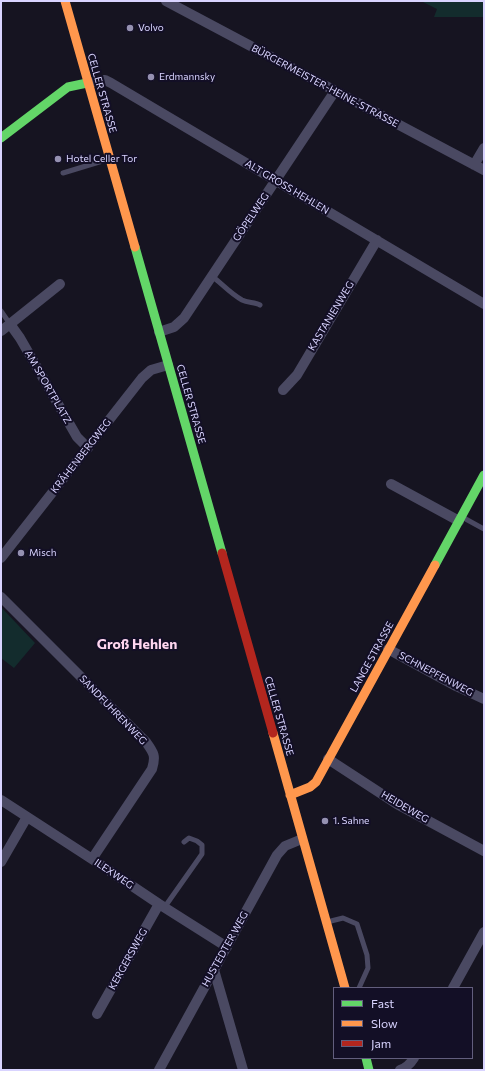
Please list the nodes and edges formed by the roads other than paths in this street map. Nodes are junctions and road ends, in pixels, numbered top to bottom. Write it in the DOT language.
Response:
graph roads {
  1 [pos="65,1"];
  2 [pos="166,1"];
  3 [pos="87,83"];
  4 [pos="335,91"];
  5 [pos="1,138"];
  6 [pos="484,148"];
  7 [pos="110,158"];
  8 [pos="474,165"];
  9 [pos="484,170"];
  10 [pos="63,173"];
  11 [pos="276,180"];
  12 [pos="377,240"];
  13 [pos="212,276"];
  14 [pos="60,284"];
  15 [pos="484,304"];
  16 [pos="260,305"];
  17 [pos="1,311"];
  18 [pos="10,324"];
  19 [pos="1,331"];
  20 [pos="159,332"];
  21 [pos="168,365"];
  22 [pos="283,390"];
  23 [pos="88,448"];
  24 [pos="484,475"];
  25 [pos="391,484"];
  26 [pos="460,519"];
  27 [pos="484,529"];
  28 [pos="1,558"];
  29 [pos="1,596"];
  30 [pos="388,649"];
  31 [pos="484,699"];
  32 [pos="328,759"];
  33 [pos="290,795"];
  34 [pos="1,800"];
  35 [pos="27,817"];
  36 [pos="302,839"];
  37 [pos="184,842"];
  38 [pos="484,852"];
  39 [pos="92,859"];
  40 [pos="1,862"];
  41 [pos="162,906"];
  42 [pos="326,922"];
  43 [pos="484,932"];
  44 [pos="227,947"];
  45 [pos="214,970"];
  46 [pos="345,987"];
  47 [pos="359,987"];
  48 [pos="454,987"];
  49 [pos="97,1014"];
  50 [pos="366,1059"];
  51 [pos="414,1059"];
  52 [pos="160,1070"];
  53 [pos="242,1070"];
  54 [pos="369,1070"];
  55 [pos="400,1070"];
  1 -- 3 [label="main road, CELLER STRASSE"];
  2 -- 4 [label="street, BÜRGERMEISTER-HEINE-STRASSE"];
  3 -- 5 [label="main road"];
  3 -- 7 [label="main road, CELLER STRASSE"];
  3 -- 11 [label="street, ALT GROSS HEHLEN"];
  4 -- 8 [label="street, BÜRGERMEISTER-HEINE-STRASSE"];
  4 -- 11 [label="street, GÖPELWEG"];
  6 -- 8 [label="street"];
  7 -- 10 [label="lane"];
  7 -- 20 [label="main road, CELLER STRASSE"];
  8 -- 9 [label="street, BÜRGERMEISTER-HEINE-STRASSE"];
  11 -- 12 [label="street, ALT GROSS HEHLEN"];
  11 -- 13 [label="street, GÖPELWEG"];
  12 -- 15 [label="street, ALT GROSS HEHLEN"];
  12 -- 22 [label="street, KASTANIENWEG"];
  13 -- 16 [label="lane"];
  13 -- 20 [label="street, GÖPELWEG"];
  14 -- 18 [label="street"];
  17 -- 18 [label="lane"];
  18 -- 19 [label="street"];
  18 -- 23 [label="street, AM SPORTPLATZ"];
  20 -- 21 [label="main road, CELLER STRASSE"];
  21 -- 23 [label="street, KRÄHENBERGWEG"];
  21 -- 33 [label="main road, CELLER STRASSE"];
  23 -- 28 [label="street, KRÄHENBERGWEG"];
  24 -- 26 [label="main road, LANGE STRASSE"];
  25 -- 26 [label="street"];
  26 -- 27 [label="lane"];
  26 -- 30 [label="main road, LANGE STRASSE"];
  29 -- 39 [label="street, SANDFUHRENWEG"];
  30 -- 31 [label="street, SCHNEPFENWEG"];
  30 -- 32 [label="main road, LANGE STRASSE"];
  32 -- 33 [label="main road, LANGE STRASSE"];
  32 -- 38 [label="street, HEIDEWEG"];
  33 -- 36 [label="main road, CELLER STRASSE"];
  34 -- 35 [label="street, ILEXWEG"];
  35 -- 39 [label="street, ILEXWEG"];
  35 -- 40 [label="street"];
  36 -- 42 [label="main road, CELLER STRASSE"];
  36 -- 44 [label="street, HUSTEDTER WEG"];
  37 -- 41 [label="lane"];
  39 -- 41 [label="street, ILEXWEG"];
  41 -- 44 [label="street, ILEXWEG"];
  41 -- 49 [label="street, KERGERSWEG"];
  42 -- 46 [label="main road, CELLER STRASSE"];
  42 -- 47 [label="lane"];
  43 -- 48 [label="street"];
  44 -- 45 [label="street, HUSTEDTER WEG"];
  45 -- 52 [label="street, HUSTEDTER WEG"];
  45 -- 53 [label="street"];
  50 -- 54 [label="main road"];
  51 -- 55 [label="street"];
}
